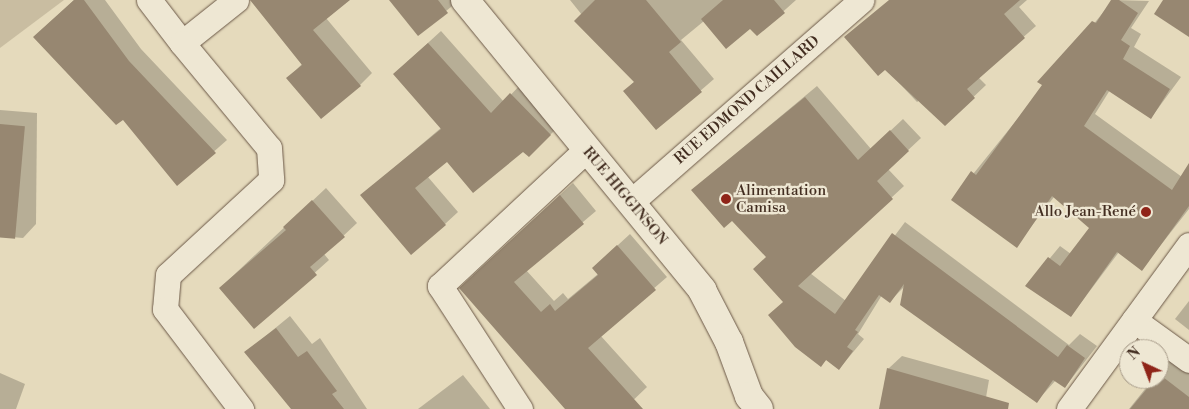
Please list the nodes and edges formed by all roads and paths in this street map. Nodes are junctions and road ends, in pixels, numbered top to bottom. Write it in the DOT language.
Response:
graph roads {
  1 [pos="149,0"];
  2 [pos="236,0"];
  3 [pos="465,0"];
  4 [pos="845,5"];
  5 [pos="182,43"];
  6 [pos="586,150"];
  7 [pos="632,201"];
  8 [pos="1189,245"];
  9 [pos="1134,320"];
  10 [pos="1189,360"];
  11 [pos="241,409"];
  12 [pos="520,409"];
  13 [pos="759,409"];
  14 [pos="1069,409"];
  1 -- 5 [label="street"];
  2 -- 5 [label="street"];
  3 -- 6 [label="street, RUE HIGGINSON"];
  4 -- 7 [label="street, RUE EDMOND CAILLARD"];
  5 -- 11 [label="street"];
  6 -- 7 [label="street, RUE HIGGINSON"];
  6 -- 12 [label="street"];
  7 -- 13 [label="street, RUE HIGGINSON"];
  8 -- 9 [label="street"];
  9 -- 10 [label="street"];
  9 -- 14 [label="street"];
}
